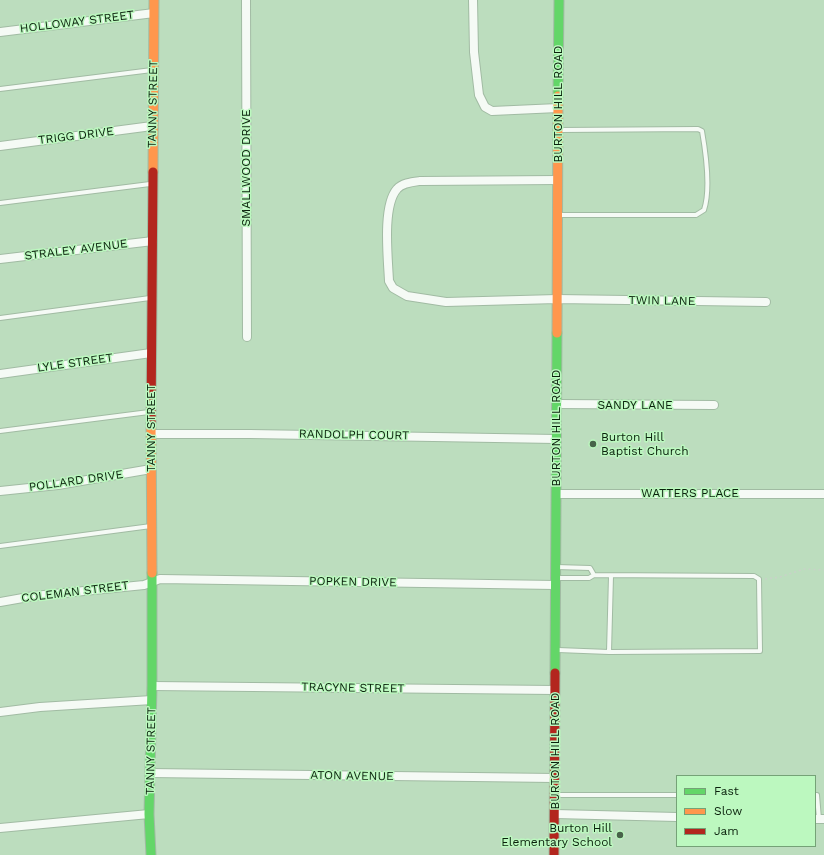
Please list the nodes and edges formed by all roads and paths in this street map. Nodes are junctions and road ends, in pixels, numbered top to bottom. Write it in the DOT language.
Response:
graph roads {
  1 [pos="154,0"];
  2 [pos="246,0"];
  3 [pos="473,0"];
  4 [pos="560,1"];
  5 [pos="154,13"];
  6 [pos="0,32"];
  7 [pos="153,70"];
  8 [pos="0,89"];
  9 [pos="558,108"];
  10 [pos="152,126"];
  11 [pos="558,130"];
  12 [pos="0,146"];
  13 [pos="558,180"];
  14 [pos="153,184"];
  15 [pos="0,203"];
  16 [pos="558,215"];
  17 [pos="153,242"];
  18 [pos="0,259"];
  19 [pos="152,298"];
  20 [pos="557,300"];
  21 [pos="766,302"];
  22 [pos="0,318"];
  23 [pos="247,337"];
  24 [pos="151,353"];
  25 [pos="0,374"];
  26 [pos="556,404"];
  27 [pos="714,405"];
  28 [pos="151,412"];
  29 [pos="0,431"];
  30 [pos="151,434"];
  31 [pos="556,439"];
  32 [pos="151,469"];
  33 [pos="0,491"];
  34 [pos="556,494"];
  35 [pos="824,494"];
  36 [pos="151,526"];
  37 [pos="0,546"];
  38 [pos="555,567"];
  39 [pos="824,570"];
  40 [pos="594,575"];
  41 [pos="611,576"];
  42 [pos="759,579"];
  43 [pos="556,581"];
  44 [pos="151,582"];
  45 [pos="0,602"];
  46 [pos="554,650"];
  47 [pos="609,652"];
  48 [pos="152,686"];
  49 [pos="555,690"];
  50 [pos="152,700"];
  51 [pos="0,712"];
  52 [pos="150,773"];
  53 [pos="554,778"];
  54 [pos="554,795"];
  55 [pos="676,795"];
  56 [pos="816,795"];
  57 [pos="150,814"];
  58 [pos="555,814"];
  59 [pos="676,817"];
  60 [pos="819,819"];
  61 [pos="0,828"];
  62 [pos="151,855"];
  63 [pos="554,855"];
  1 -- 5 [label="street, TANNY STREET"];
  2 -- 23 [label="street, SMALLWOOD DRIVE"];
  3 -- 9 [label="street"];
  4 -- 9 [label="street, BURTON HILL ROAD"];
  5 -- 6 [label="street, HOLLOWAY STREET"];
  5 -- 7 [label="street, TANNY STREET"];
  7 -- 8 [label="lane"];
  7 -- 10 [label="street, TANNY STREET"];
  9 -- 11 [label="street, BURTON HILL ROAD"];
  10 -- 12 [label="street, TRIGG DRIVE"];
  10 -- 14 [label="street, TANNY STREET"];
  11 -- 13 [label="street, BURTON HILL ROAD"];
  11 -- 16 [label="lane"];
  13 -- 16 [label="street, BURTON HILL ROAD"];
  13 -- 20 [label="street, TWIN LANE"];
  14 -- 15 [label="lane"];
  14 -- 17 [label="street, TANNY STREET"];
  16 -- 20 [label="street, BURTON HILL ROAD"];
  17 -- 18 [label="street, STRALEY AVENUE"];
  17 -- 19 [label="street, TANNY STREET"];
  19 -- 22 [label="lane"];
  19 -- 24 [label="street, TANNY STREET"];
  20 -- 21 [label="street, TWIN LANE"];
  20 -- 26 [label="street, BURTON HILL ROAD"];
  24 -- 25 [label="street, LYLE STREET"];
  24 -- 28 [label="street, TANNY STREET"];
  26 -- 27 [label="street, SANDY LANE"];
  26 -- 31 [label="street, BURTON HILL ROAD"];
  28 -- 29 [label="lane"];
  28 -- 30 [label="street, TANNY STREET"];
  30 -- 31 [label="street, RANDOLPH COURT"];
  30 -- 32 [label="street, TANNY STREET"];
  31 -- 34 [label="street, BURTON HILL ROAD"];
  32 -- 33 [label="street, POLLARD DRIVE"];
  32 -- 36 [label="street, TANNY STREET"];
  34 -- 35 [label="street, WATTERS PLACE"];
  34 -- 38 [label="street, BURTON HILL ROAD"];
  36 -- 37 [label="lane"];
  36 -- 44 [label="street, TANNY STREET"];
  38 -- 40 [label="lane"];
  38 -- 43 [label="street, BURTON HILL ROAD"];
  39 -- 42 [label="path"];
  40 -- 41 [label="lane"];
  40 -- 43 [label="lane"];
  41 -- 42 [label="lane"];
  41 -- 47 [label="lane"];
  42 -- 47 [label="lane"];
  43 -- 44 [label="street, POPKEN DRIVE"];
  43 -- 46 [label="street, BURTON HILL ROAD"];
  44 -- 45 [label="street, COLEMAN STREET"];
  44 -- 48 [label="street, TANNY STREET"];
  46 -- 47 [label="lane"];
  46 -- 49 [label="street, BURTON HILL ROAD"];
  48 -- 49 [label="street, TRACYNE STREET"];
  48 -- 50 [label="street, TANNY STREET"];
  49 -- 53 [label="street, BURTON HILL ROAD"];
  50 -- 51 [label="street"];
  50 -- 52 [label="street, TANNY STREET"];
  52 -- 53 [label="street, ATON AVENUE"];
  52 -- 57 [label="street, TANNY STREET"];
  53 -- 54 [label="street, BURTON HILL ROAD"];
  54 -- 55 [label="lane"];
  54 -- 58 [label="street, BURTON HILL ROAD"];
  56 -- 60 [label="lane"];
  57 -- 61 [label="street"];
  57 -- 62 [label="street, TANNY STREET"];
  58 -- 59 [label="street"];
  58 -- 63 [label="street, BURTON HILL ROAD"];
}
